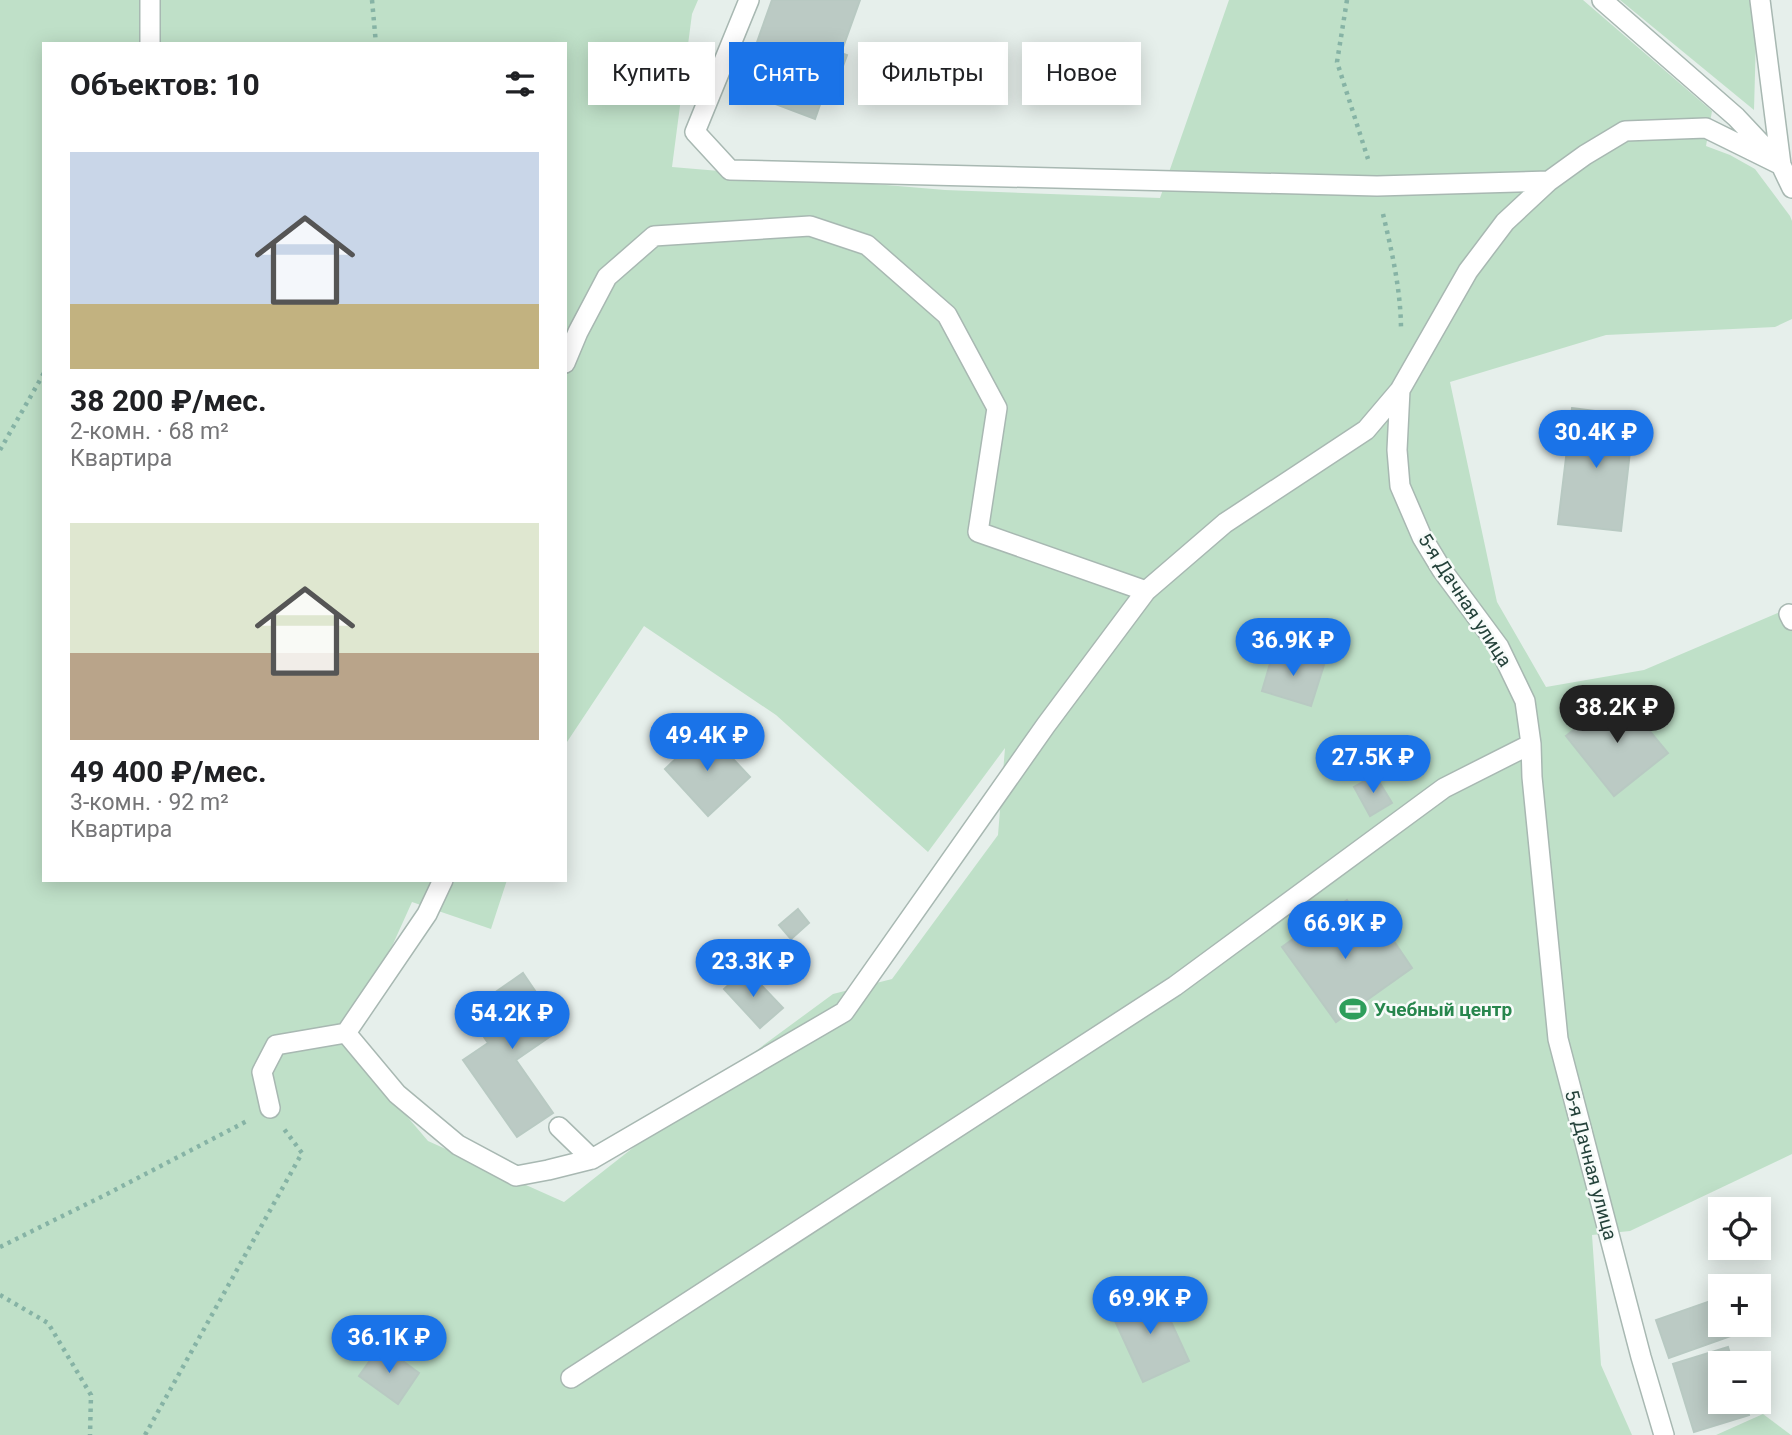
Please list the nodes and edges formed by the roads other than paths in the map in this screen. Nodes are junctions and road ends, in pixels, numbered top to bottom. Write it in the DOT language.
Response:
graph roads {
  1 [pos="150,0"];
  2 [pos="749,0"];
  3 [pos="1602,0"];
  4 [pos="1760,0"];
  5 [pos="150,42"];
  6 [pos="1781,165"];
  7 [pos="1549,180"];
  8 [pos="1792,188"];
  9 [pos="567,358"];
  10 [pos="1400,390"];
  11 [pos="1146,591"];
  12 [pos="1531,744"];
  13 [pos="442,882"];
  14 [pos="346,1033"];
  15 [pos="270,1108"];
  16 [pos="559,1127"];
  17 [pos="592,1159"];
  18 [pos="571,1378"];
  19 [pos="1664,1435"];
  1 -- 5 [label="lane"];
  2 -- 7 [label="lane"];
  3 -- 6 [label="lane"];
  4 -- 6 [label="lane"];
  6 -- 7 [label="lane, 5-я Дачная улица"];
  6 -- 8 [label="lane"];
  7 -- 10 [label="lane, 5-я Дачная улица"];
  9 -- 11 [label="lane"];
  10 -- 11 [label="lane"];
  10 -- 12 [label="lane, 5-я Дачная улица"];
  11 -- 17 [label="lane"];
  12 -- 18 [label="lane"];
  12 -- 19 [label="lane, 5-я Дачная улица"];
  13 -- 14 [label="lane"];
  14 -- 15 [label="lane"];
  14 -- 17 [label="lane"];
  16 -- 17 [label="lane"];
}
